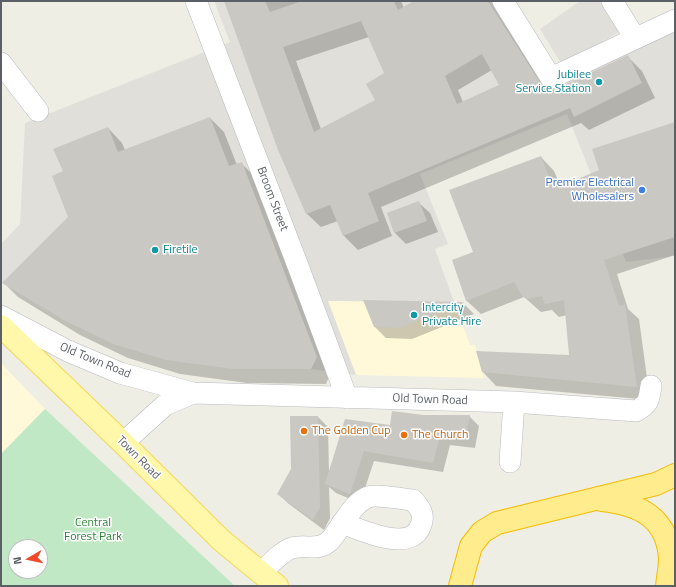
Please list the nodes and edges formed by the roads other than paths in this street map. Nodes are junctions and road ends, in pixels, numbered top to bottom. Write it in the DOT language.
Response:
graph roads {
  1 [pos="196,1"];
  2 [pos="503,1"];
  3 [pos="612,1"];
  4 [pos="675,20"];
  5 [pos="635,38"];
  6 [pos="1,63"];
  7 [pos="38,111"];
  8 [pos="1,316"];
  9 [pos="1,326"];
  10 [pos="651,386"];
  11 [pos="193,393"];
  12 [pos="347,398"];
  13 [pos="514,402"];
  14 [pos="123,443"];
  15 [pos="510,462"];
  16 [pos="675,475"];
  17 [pos="594,500"];
  18 [pos="342,523"];
  19 [pos="675,559"];
  20 [pos="465,564"];
  21 [pos="261,573"];
  22 [pos="277,586"];
  23 [pos="453,586"];
  24 [pos="460,586"];
  25 [pos="667,586"];
  1 -- 12 [label="street, Broom Street"];
  2 -- 5 [label="street"];
  3 -- 5 [label="street"];
  4 -- 5 [label="street"];
  6 -- 7 [label="street"];
  8 -- 11 [label="street, Old Town Road"];
  9 -- 14 [label="main road, Town Road"];
  10 -- 13 [label="street, Old Town Road"];
  11 -- 12 [label="street, Old Town Road"];
  11 -- 14 [label="street, Old Town Road"];
  12 -- 13 [label="street, Old Town Road"];
  13 -- 15 [label="street"];
  14 -- 21 [label="main road, Town Road"];
  16 -- 17 [label="highway"];
  17 -- 20 [label="highway"];
  17 -- 25 [label="highway"];
  18 -- 21 [label="street"];
  19 -- 25 [label="highway"];
  20 -- 23 [label="highway"];
  20 -- 24 [label="highway"];
  21 -- 22 [label="main road, Town Road"];
}
